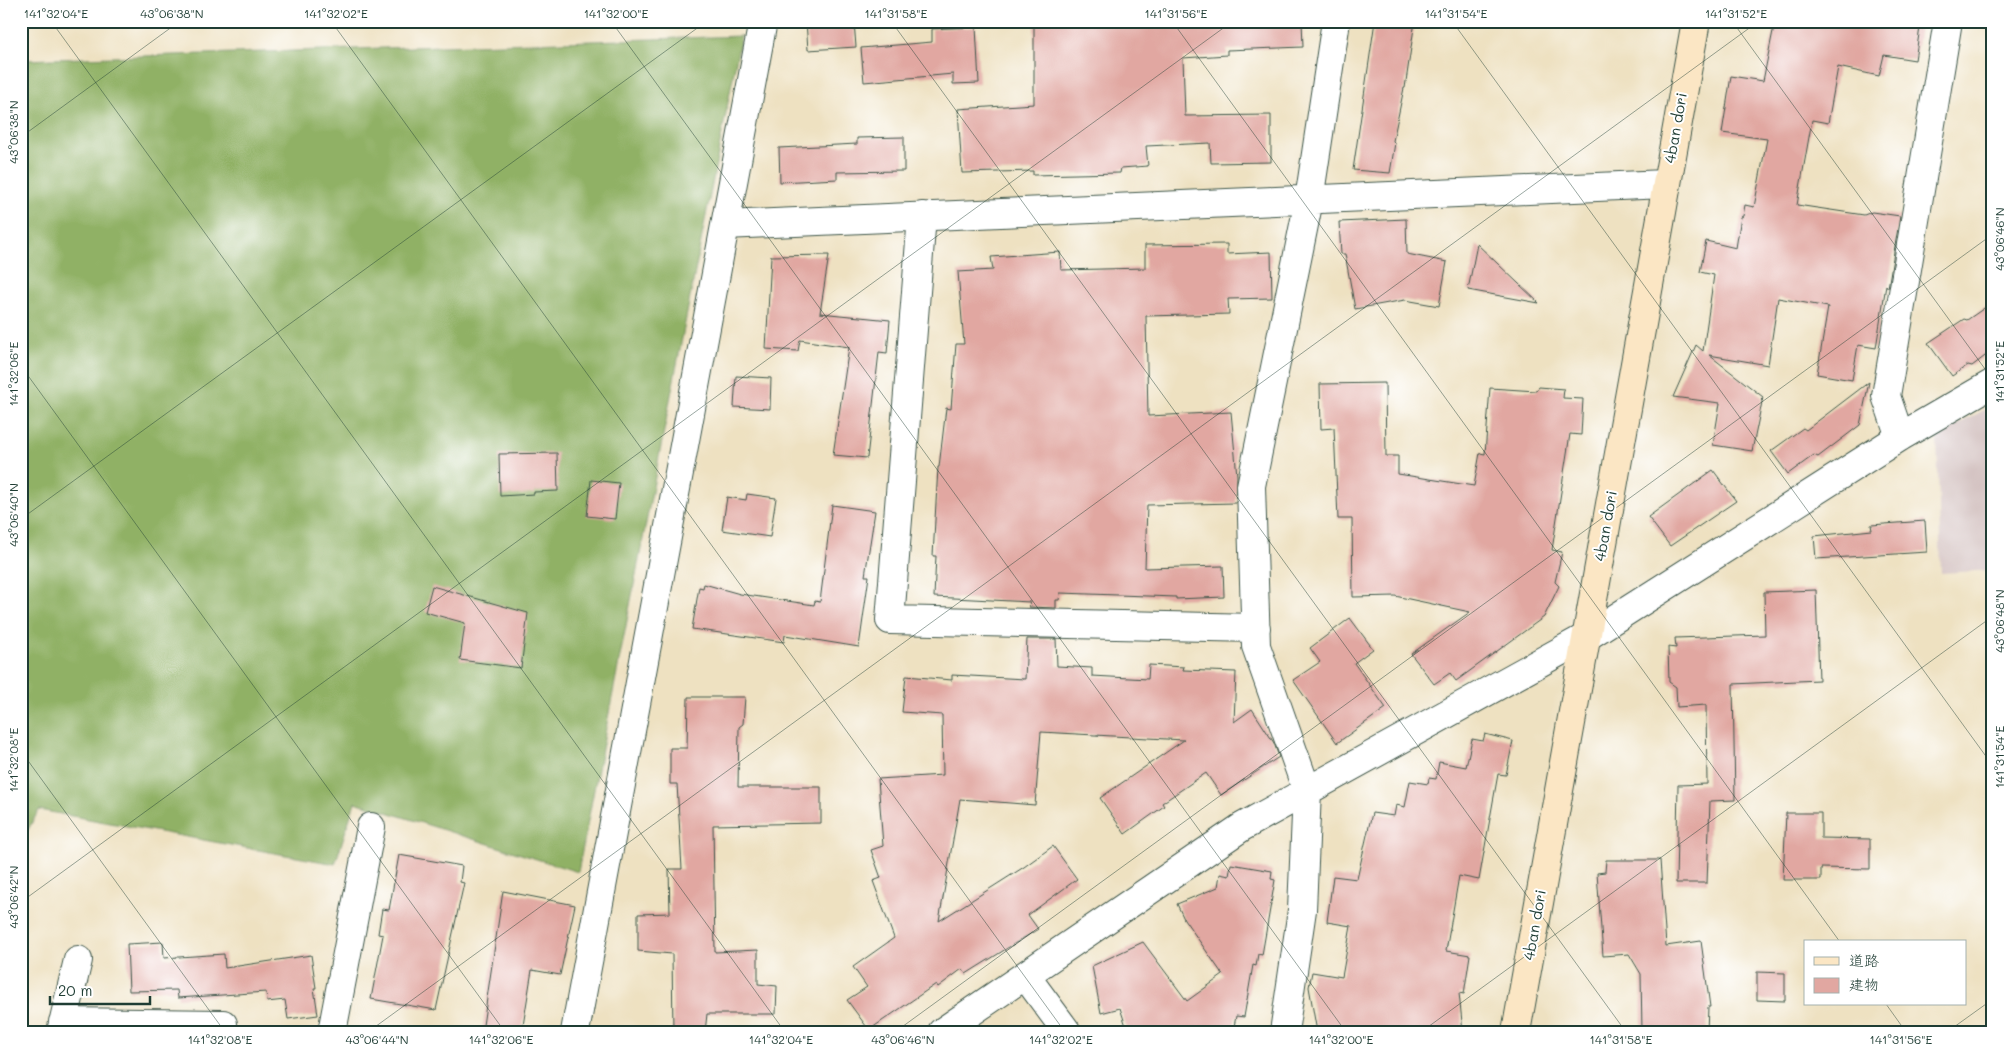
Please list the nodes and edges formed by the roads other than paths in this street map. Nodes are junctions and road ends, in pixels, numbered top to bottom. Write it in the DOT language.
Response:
graph roads {
  1 [pos="763,21"];
  2 [pos="1336,21"];
  3 [pos="1696,21"];
  4 [pos="1948,21"];
  5 [pos="1665,184"];
  6 [pos="1309,200"];
  7 [pos="922,216"];
  8 [pos="725,225"];
  9 [pos="1993,383"];
  10 [pos="1900,437"];
  11 [pos="1256,628"];
  12 [pos="1586,637"];
  13 [pos="1307,791"];
  14 [pos="371,828"];
  15 [pos="78,960"];
  16 [pos="1025,975"];
  17 [pos="62,1027"];
  18 [pos="222,1032"];
  19 [pos="332,1032"];
  20 [pos="575,1032"];
  21 [pos="942,1032"];
  22 [pos="1067,1032"];
  23 [pos="1284,1032"];
  24 [pos="1516,1032"];
  1 -- 8 [label="street"];
  2 -- 6 [label="street"];
  3 -- 5 [label="street, 4ban dori"];
  4 -- 10 [label="street"];
  5 -- 6 [label="street"];
  5 -- 12 [label="street, 4ban dori"];
  6 -- 7 [label="street"];
  6 -- 11 [label="street"];
  7 -- 8 [label="street"];
  7 -- 11 [label="street"];
  8 -- 20 [label="street"];
  9 -- 10 [label="street"];
  10 -- 12 [label="street"];
  11 -- 13 [label="street"];
  12 -- 13 [label="street"];
  12 -- 24 [label="street, 4ban dori"];
  13 -- 16 [label="street"];
  13 -- 23 [label="street"];
  14 -- 19 [label="street"];
  15 -- 17 [label="street"];
  16 -- 21 [label="street"];
  16 -- 22 [label="street"];
  17 -- 18 [label="street"];
}
